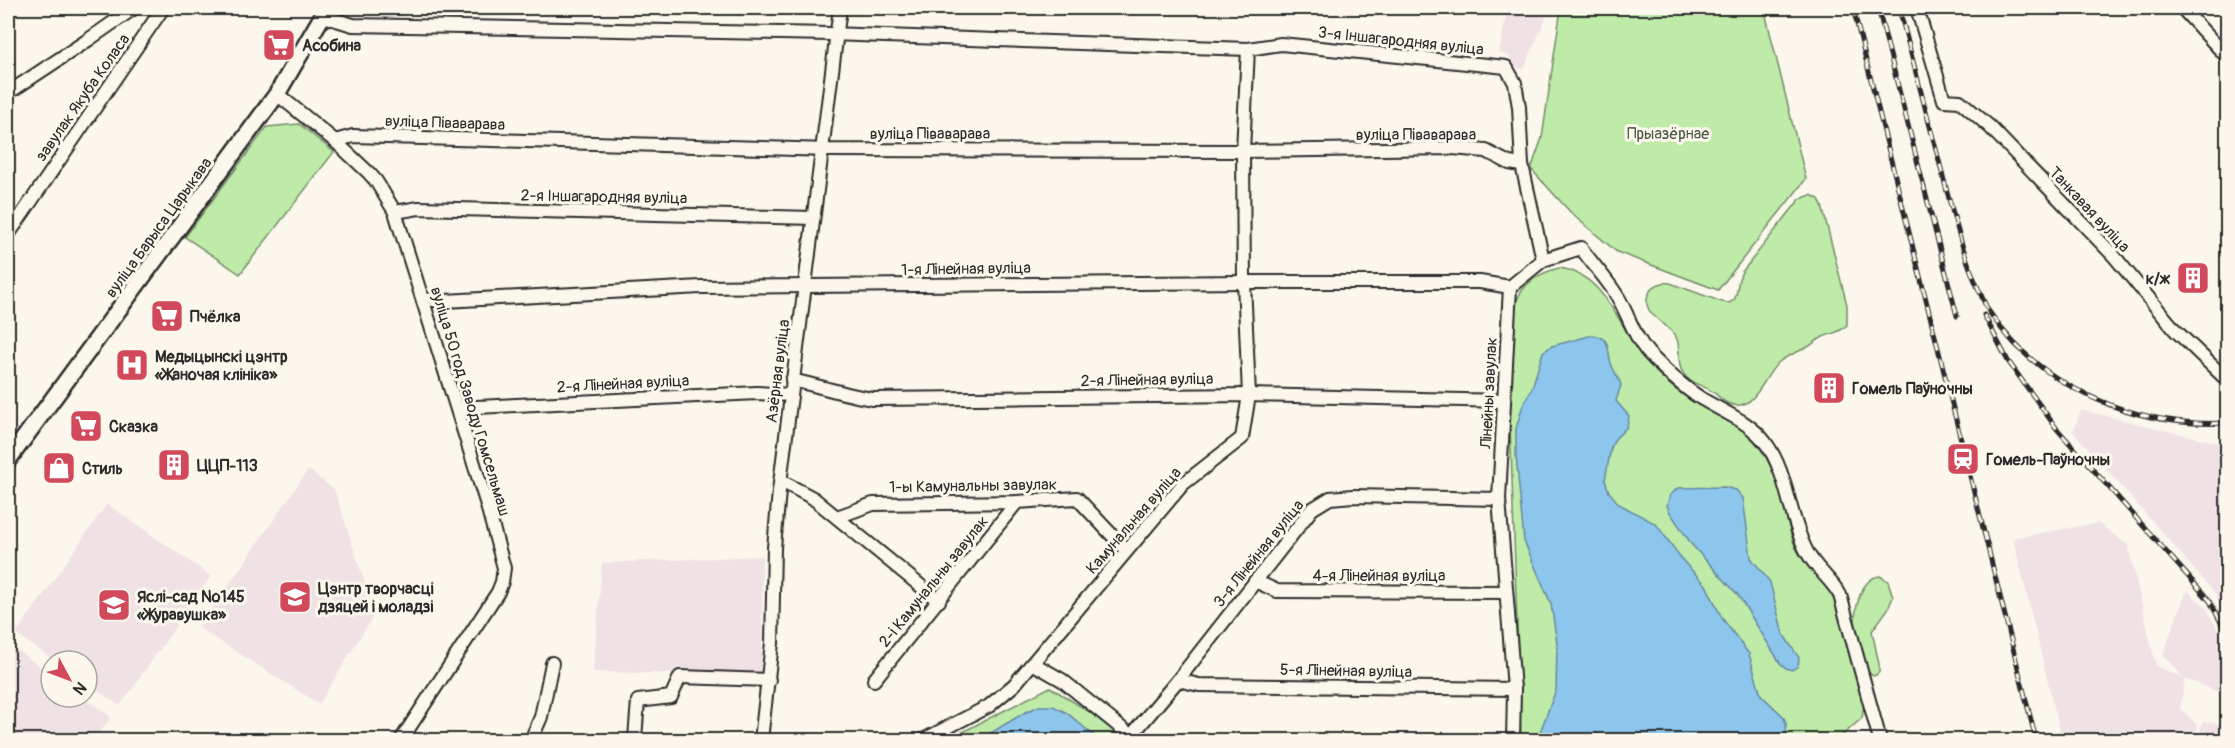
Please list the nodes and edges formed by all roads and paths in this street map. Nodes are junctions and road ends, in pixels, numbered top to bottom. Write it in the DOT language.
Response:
graph roads {
  1 [pos="134,8"];
  2 [pos="163,8"];
  3 [pos="840,8"];
  4 [pos="1917,8"];
  5 [pos="2182,8"];
  6 [pos="325,12"];
  7 [pos="837,35"];
  8 [pos="1248,49"];
  9 [pos="2228,58"];
  10 [pos="8,93"];
  11 [pos="278,94"];
  12 [pos="335,141"];
  13 [pos="822,149"];
  14 [pos="1243,151"];
  15 [pos="1522,165"];
  16 [pos="395,212"];
  17 [pos="813,218"];
  18 [pos="8,235"];
  19 [pos="1543,260"];
  20 [pos="1244,282"];
  21 [pos="805,286"];
  22 [pos="1509,287"];
  23 [pos="423,299"];
  24 [pos="792,380"];
  25 [pos="2228,381"];
  26 [pos="791,395"];
  27 [pos="1249,395"];
  28 [pos="1504,400"];
  29 [pos="457,408"];
  30 [pos="8,460"];
  31 [pos="781,481"];
  32 [pos="1499,499"];
  33 [pos="1017,502"];
  34 [pos="837,517"];
  35 [pos="1126,550"];
  36 [pos="1255,581"];
  37 [pos="1506,592"];
  38 [pos="939,601"];
  39 [pos="552,663"];
  40 [pos="1034,664"];
  41 [pos="769,680"];
  42 [pos="873,680"];
  43 [pos="1178,680"];
  44 [pos="1514,689"];
  45 [pos="635,738"];
  46 [pos="1133,738"];
  47 [pos="401,741"];
  48 [pos="531,741"];
  49 [pos="761,741"];
  50 [pos="923,741"];
  51 [pos="1513,741"];
  52 [pos="1880,741"];
  1 -- 10 [label="street"];
  2 -- 18 [label="street, завулак Якуба Коласа"];
  3 -- 7 [label="street, Азёрная вуліца"];
  4 -- 25 [label="street, Танкавая вуліца"];
  5 -- 9 [label="street"];
  6 -- 7 [label="street, 3-я Іншагародняя вуліца"];
  6 -- 11 [label="main road, вуліца Барыса Царыкава"];
  7 -- 8 [label="street, 3-я Іншагародняя вуліца"];
  7 -- 13 [label="street, Азёрная вуліца"];
  8 -- 14 [label="street, Камунальная вуліца"];
  8 -- 15 [label="street, 3-я Іншагародняя вуліца"];
  11 -- 12 [label="street, вуліца 50 год Заводу Гомсельмаш"];
  11 -- 30 [label="main road, вуліца Барыса Царыкава"];
  12 -- 13 [label="street, вуліца Піваварава"];
  12 -- 16 [label="street, вуліца 50 год Заводу Гомсельмаш"];
  13 -- 14 [label="street, вуліца Піваварава"];
  13 -- 17 [label="street, Азёрная вуліца"];
  14 -- 15 [label="street, вуліца Піваварава"];
  14 -- 20 [label="street, Камунальная вуліца"];
  15 -- 19 [label="street"];
  16 -- 17 [label="street, 2-я Іншагародняя вуліца"];
  16 -- 23 [label="street, вуліца 50 год Заводу Гомсельмаш"];
  17 -- 21 [label="street, Азёрная вуліца"];
  19 -- 22 [label="street"];
  19 -- 52 [label="street"];
  20 -- 21 [label="street, 1-я Лінейная вуліца"];
  20 -- 22 [label="street, 1-я Лінейная вуліца"];
  20 -- 27 [label="street, Камунальная вуліца"];
  21 -- 23 [label="street, 1-я Лінейная вуліца"];
  21 -- 24 [label="street, Азёрная вуліца"];
  22 -- 28 [label="street, Лінейны завулак"];
  23 -- 29 [label="street, вуліца 50 год Заводу Гомсельмаш"];
  24 -- 26 [label="street, Азёрная вуліца"];
  24 -- 27 [label="street, 2-я Лінейная вуліца"];
  26 -- 29 [label="street, 2-я Лінейная вуліца"];
  26 -- 31 [label="street, Азёрная вуліца"];
  27 -- 28 [label="street, 2-я Лінейная вуліца"];
  27 -- 35 [label="street, Камунальная вуліца"];
  28 -- 32 [label="street, Лінейны завулак"];
  29 -- 47 [label="street, вуліца 50 год Заводу Гомсельмаш"];
  31 -- 34 [label="street"];
  31 -- 41 [label="street, Азёрная вуліца"];
  32 -- 36 [label="street, 3-я Лінейная вуліца"];
  32 -- 37 [label="street, Лінейны завулак"];
  33 -- 34 [label="street, 1-ы Камунальны завулак"];
  33 -- 35 [label="street, 1-ы Камунальны завулак"];
  33 -- 38 [label="street, 2-і Камунальны завулак"];
  34 -- 38 [label="street"];
  35 -- 40 [label="street, Камунальная вуліца"];
  36 -- 37 [label="street, 4-я Лінейная вуліца"];
  36 -- 43 [label="street, 3-я Лінейная вуліца"];
  37 -- 44 [label="street, Лінейны завулак"];
  38 -- 42 [label="street, 2-і Камунальны завулак"];
  39 -- 48 [label="street"];
  40 -- 46 [label="street"];
  40 -- 50 [label="street, Камунальная вуліца"];
  41 -- 45 [label="street"];
  41 -- 49 [label="street, Азёрная вуліца"];
  43 -- 44 [label="street, 5-я Лінейная вуліца"];
  43 -- 46 [label="street, 3-я Лінейная вуліца"];
  44 -- 51 [label="street, Лінейны завулак"];
}
